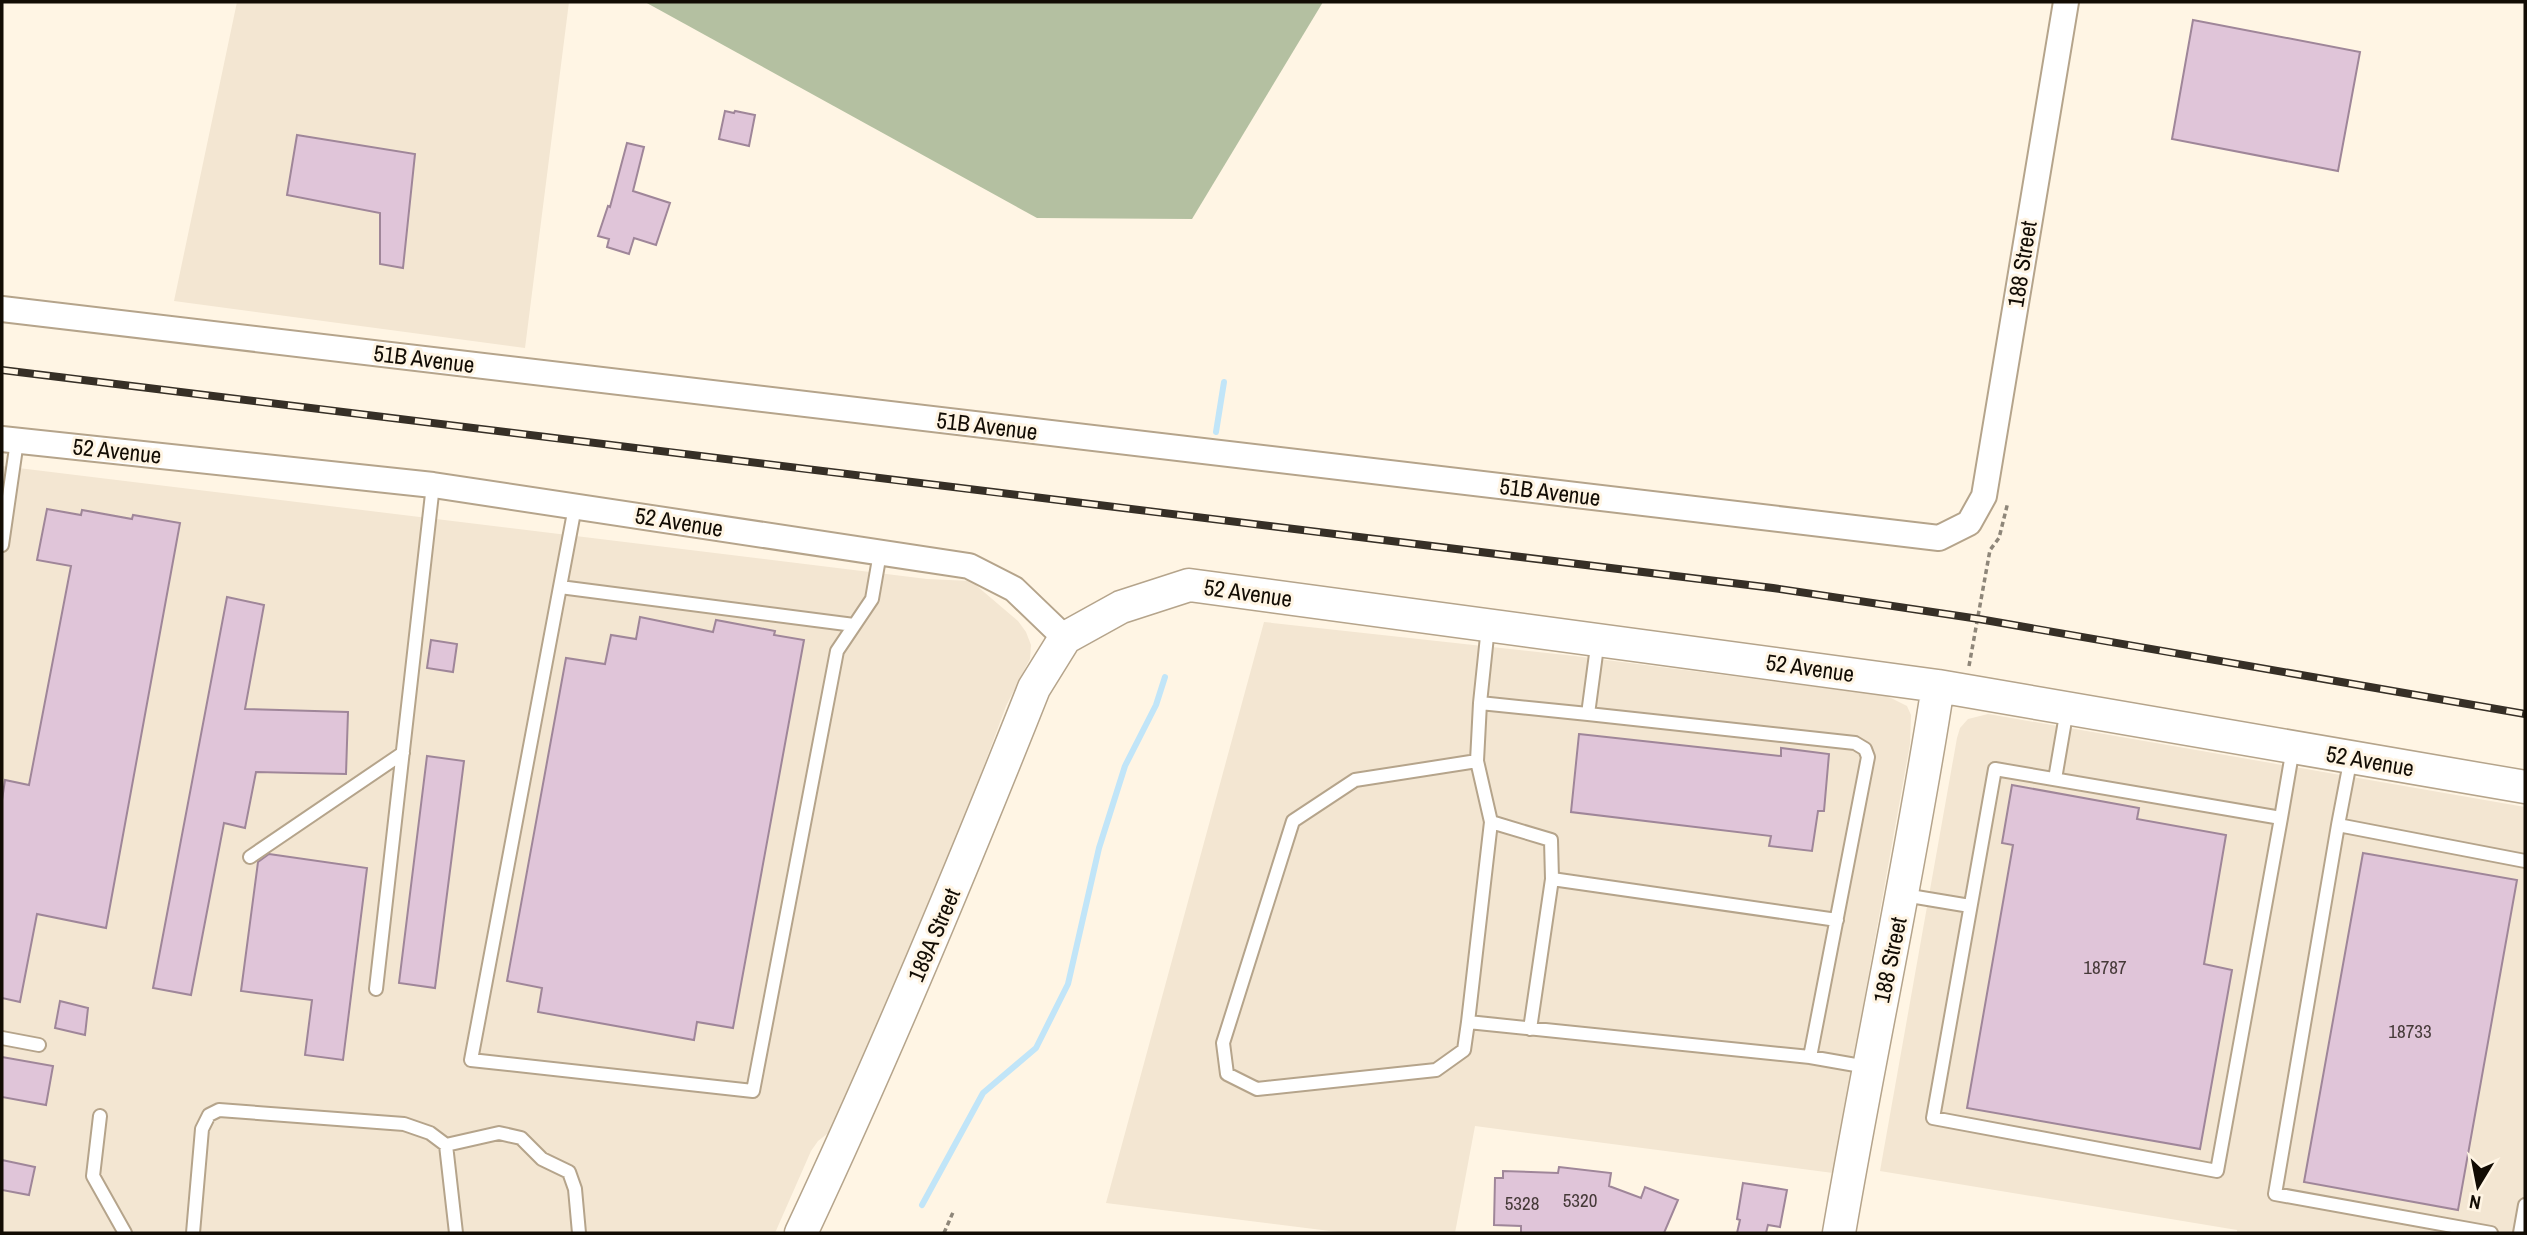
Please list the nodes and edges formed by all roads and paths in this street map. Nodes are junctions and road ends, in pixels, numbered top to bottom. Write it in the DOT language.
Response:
graph roads {
  1 [pos="2066,2"];
  2 [pos="2,309"];
  3 [pos="10,440"];
  4 [pos="433,485"];
  5 [pos="2009,497"];
  6 [pos="575,507"];
  7 [pos="1969,523"];
  8 [pos="2,545"];
  9 [pos="880,553"];
  10 [pos="560,587"];
  11 [pos="853,625"];
  12 [pos="1489,626"];
  13 [pos="1065,638"];
  14 [pos="1598,639"];
  15 [pos="1969,668"];
  16 [pos="1938,686"];
  17 [pos="1479,703"];
  18 [pos="2067,709"];
  19 [pos="1588,714"];
  20 [pos="2293,748"];
  21 [pos="402,752"];
  22 [pos="2351,757"];
  23 [pos="1478,761"];
  24 [pos="2055,779"];
  25 [pos="2525,787"];
  26 [pos="2281,818"];
  27 [pos="1490,822"];
  28 [pos="2337,825"];
  29 [pos="250,857"];
  30 [pos="2525,861"];
  31 [pos="1552,879"];
  32 [pos="1904,895"];
  33 [pos="1970,906"];
  34 [pos="1837,920"];
  35 [pos="376,989"];
  36 [pos="1468,1022"];
  37 [pos="1530,1030"];
  38 [pos="2,1038"];
  39 [pos="39,1045"];
  40 [pos="1810,1057"];
  41 [pos="1868,1067"];
  42 [pos="100,1116"];
  43 [pos="446,1144"];
  44 [pos="2525,1205"];
  45 [pos="954,1210"];
  46 [pos="125,1233"];
  47 [pos="193,1233"];
  48 [pos="456,1233"];
  49 [pos="579,1233"];
  50 [pos="801,1233"];
  51 [pos="944,1233"];
  52 [pos="1839,1233"];
  53 [pos="2491,1233"];
  54 [pos="2520,1233"];
  1 -- 7 [label="street, 188 Street"];
  2 -- 7 [label="street, 51B Avenue"];
  3 -- 4 [label="street, 52 Avenue"];
  3 -- 8 [label="lane"];
  4 -- 6 [label="street, 52 Avenue"];
  4 -- 21 [label="lane"];
  5 -- 15 [label="path"];
  6 -- 9 [label="street, 52 Avenue"];
  6 -- 10 [label="lane"];
  9 -- 11 [label="lane"];
  9 -- 13 [label="street, 52 Avenue"];
  10 -- 11 [label="lane"];
  10 -- 11 [label="lane"];
  12 -- 13 [label="street, 52 Avenue"];
  12 -- 14 [label="street, 52 Avenue"];
  12 -- 17 [label="lane"];
  13 -- 50 [label="street, 189A Street"];
  14 -- 16 [label="street, 52 Avenue"];
  14 -- 19 [label="lane"];
  16 -- 18 [label="street, 52 Avenue"];
  16 -- 32 [label="street, 188 Street"];
  17 -- 19 [label="lane"];
  17 -- 23 [label="lane"];
  18 -- 20 [label="street, 52 Avenue"];
  18 -- 24 [label="lane"];
  19 -- 34 [label="lane"];
  20 -- 22 [label="street, 52 Avenue"];
  20 -- 26 [label="lane"];
  21 -- 29 [label="lane"];
  21 -- 35 [label="lane"];
  22 -- 25 [label="street, 52 Avenue"];
  22 -- 28 [label="lane"];
  23 -- 27 [label="lane"];
  23 -- 36 [label="lane"];
  24 -- 26 [label="lane"];
  24 -- 33 [label="lane"];
  26 -- 33 [label="lane"];
  27 -- 31 [label="lane"];
  27 -- 36 [label="lane"];
  28 -- 30 [label="lane"];
  28 -- 53 [label="lane"];
  31 -- 34 [label="lane"];
  31 -- 37 [label="lane"];
  32 -- 33 [label="lane"];
  32 -- 41 [label="street, 188 Street"];
  34 -- 40 [label="lane"];
  36 -- 37 [label="lane"];
  37 -- 40 [label="lane"];
  38 -- 39 [label="lane"];
  40 -- 41 [label="lane"];
  41 -- 52 [label="street, 188 Street"];
  42 -- 46 [label="lane"];
  43 -- 47 [label="lane"];
  43 -- 48 [label="lane"];
  43 -- 49 [label="lane"];
  44 -- 54 [label="lane"];
  45 -- 51 [label="path"];
}
